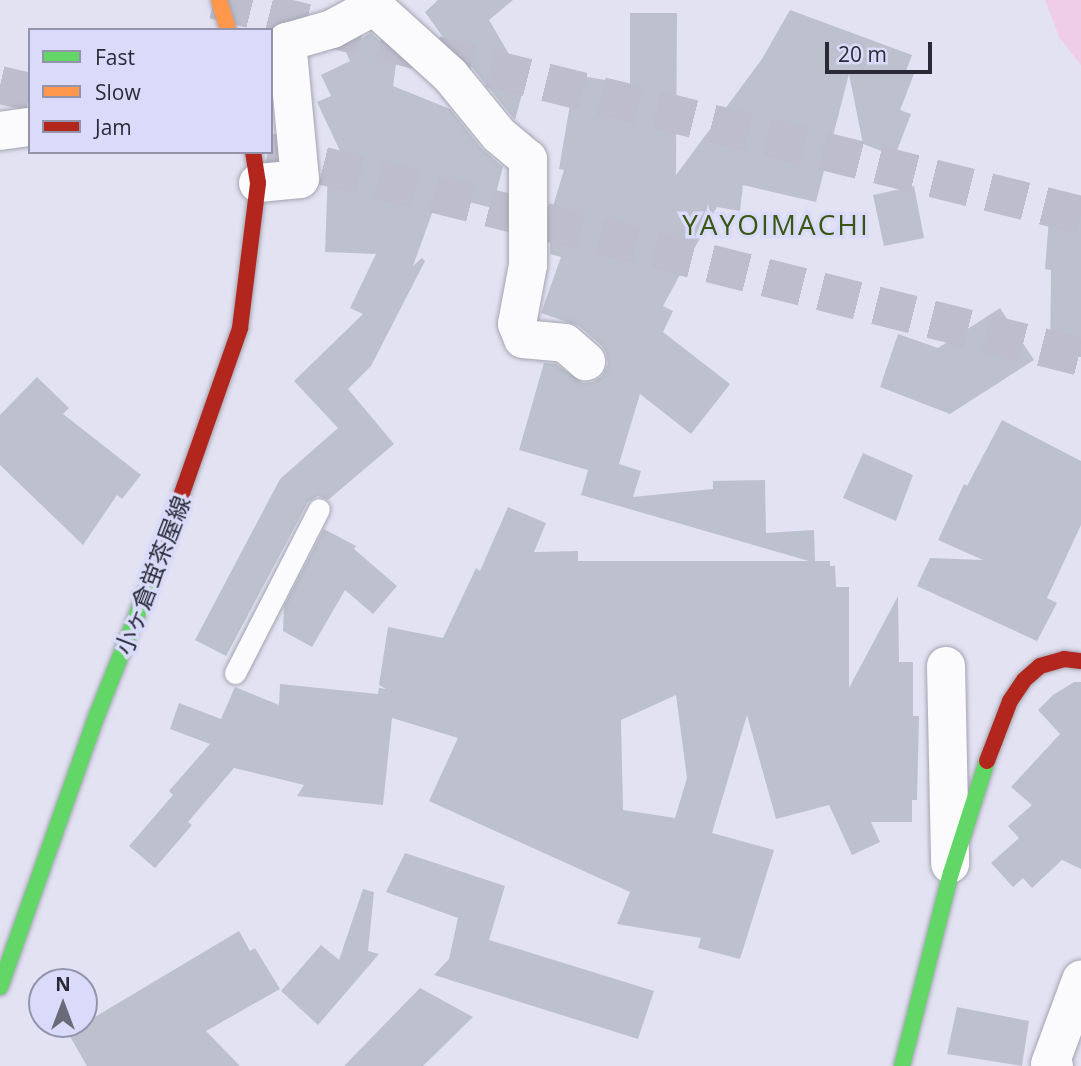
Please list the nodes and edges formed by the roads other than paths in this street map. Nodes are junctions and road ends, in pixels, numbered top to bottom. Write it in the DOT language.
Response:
graph roads {
  1 [pos="219,0"];
  2 [pos="370,3"];
  3 [pos="227,28"];
  4 [pos="28,127"];
  5 [pos="0,131"];
  6 [pos="256,168"];
  7 [pos="586,361"];
  8 [pos="319,509"];
  9 [pos="1081,661"];
  10 [pos="946,666"];
  11 [pos="235,673"];
  12 [pos="951,873"];
  13 [pos="1081,980"];
  14 [pos="0,987"];
  15 [pos="902,1066"];
  16 [pos="1055,1066"];
  1 -- 3 [label="street"];
  2 -- 6 [label="street"];
  2 -- 7 [label="street"];
  4 -- 5 [label="street"];
  6 -- 14 [label="street, 小ヶ倉蛍茶屋線"];
  8 -- 11 [label="lane"];
  9 -- 12 [label="street"];
  10 -- 12 [label="street"];
  12 -- 15 [label="street"];
  13 -- 16 [label="street"];
}
